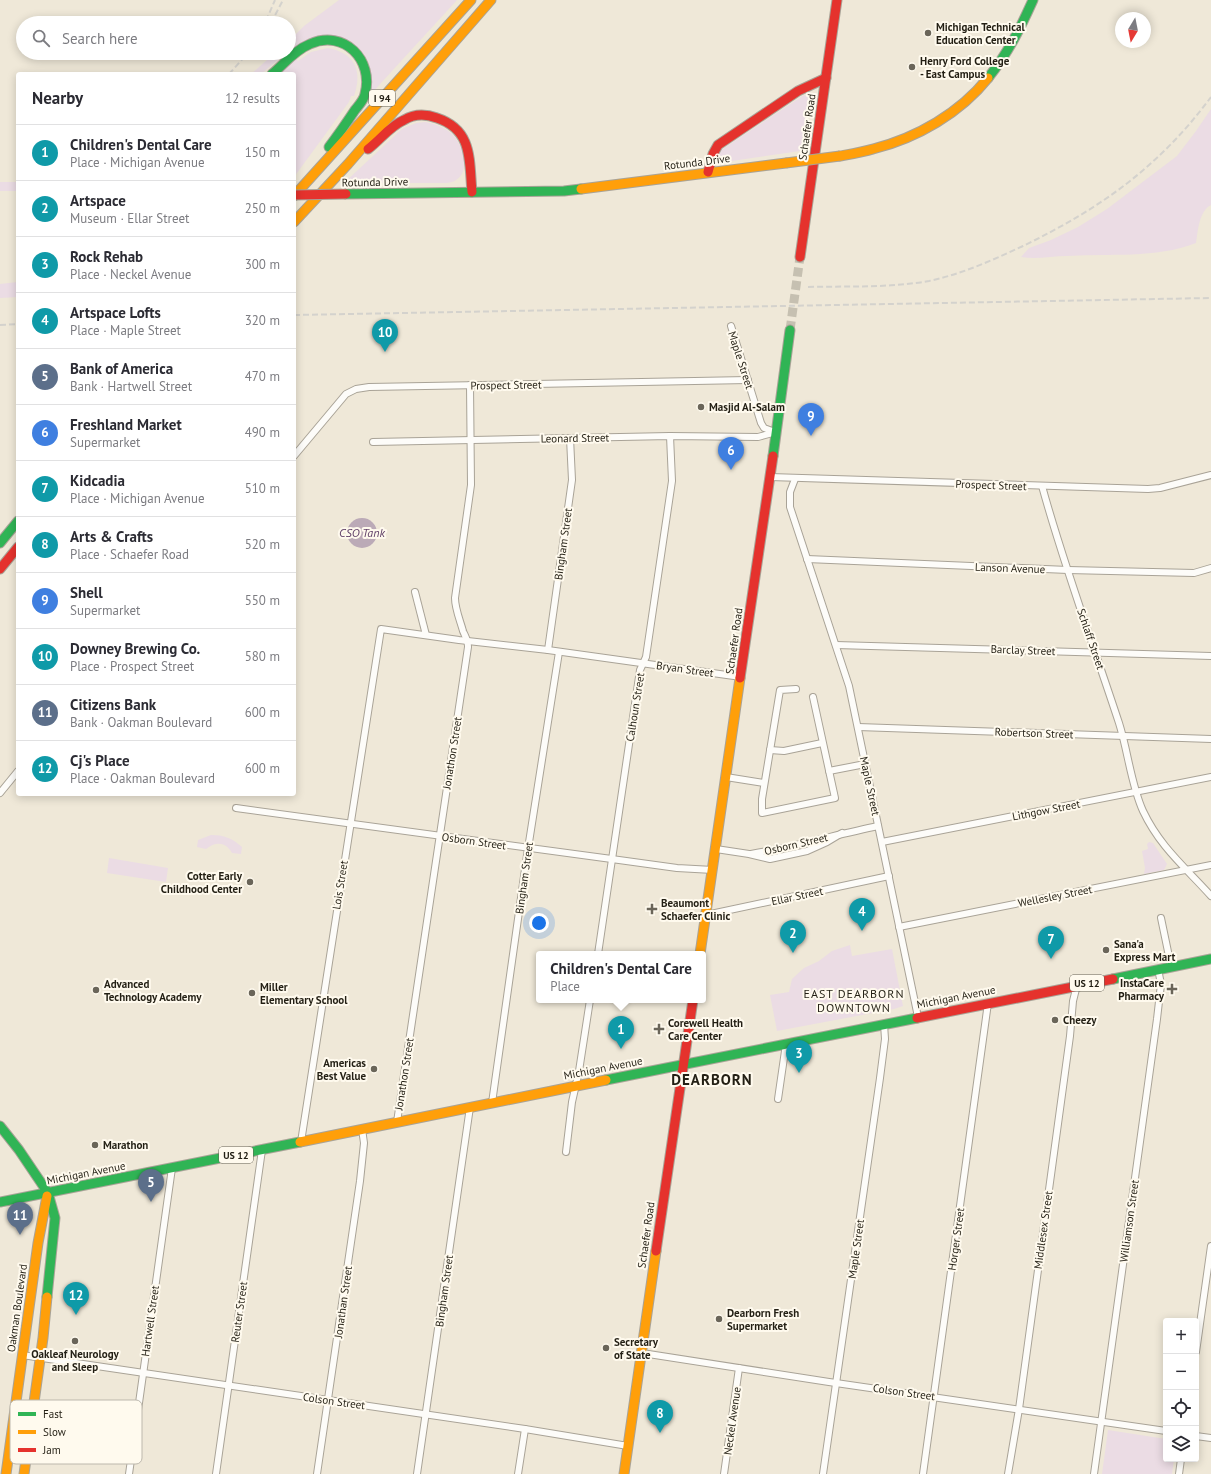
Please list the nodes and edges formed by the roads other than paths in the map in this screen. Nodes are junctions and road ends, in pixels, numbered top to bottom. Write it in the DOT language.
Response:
graph roads {
  1 [pos="471,0"];
  2 [pos="491,0"];
  3 [pos="837,0"];
  4 [pos="1033,0"];
  5 [pos="296,53"];
  6 [pos="288,60"];
  7 [pos="274,72"];
  8 [pos="826,78"];
  9 [pos="348,164"];
  10 [pos="708,172"];
  11 [pos="311,175"];
  12 [pos="472,192"];
  13 [pos="296,193"];
  14 [pos="296,195"];
  15 [pos="296,220"];
  16 [pos="800,257"];
  17 [pos="731,326"];
  18 [pos="790,330"];
  19 [pos="748,380"];
  20 [pos="470,385"];
  21 [pos="776,432"];
  22 [pos="670,436"];
  23 [pos="570,438"];
  24 [pos="471,440"];
  25 [pos="373,442"];
  26 [pos="296,454"];
  27 [pos="1211,475"];
  28 [pos="770,478"];
  29 [pos="795,479"];
  30 [pos="1042,486"];
  31 [pos="16,524"];
  32 [pos="0,543"];
  33 [pos="16,549"];
  34 [pos="808,559"];
  35 [pos="1211,568"];
  36 [pos="0,569"];
  37 [pos="1068,570"];
  38 [pos="415,592"];
  39 [pos="426,636"];
  40 [pos="468,641"];
  41 [pos="836,645"];
  42 [pos="548,650"];
  43 [pos="559,652"];
  44 [pos="1096,652"];
  45 [pos="1211,656"];
  46 [pos="643,663"];
  47 [pos="741,677"];
  48 [pos="796,689"];
  49 [pos="813,697"];
  50 [pos="858,727"];
  51 [pos="1124,736"];
  52 [pos="1211,739"];
  53 [pos="822,743"];
  54 [pos="770,750"];
  55 [pos="865,764"];
  56 [pos="829,771"];
  57 [pos="16,773"];
  58 [pos="726,777"];
  59 [pos="1211,777"];
  60 [pos="764,783"];
  61 [pos="1137,792"];
  62 [pos="0,793"];
  63 [pos="236,808"];
  64 [pos="350,824"];
  65 [pos="878,826"];
  66 [pos="439,836"];
  67 [pos="882,842"];
  68 [pos="528,848"];
  69 [pos="716,849"];
  70 [pos="612,859"];
  71 [pos="1211,865"];
  72 [pos="712,870"];
  73 [pos="1186,870"];
  74 [pos="889,876"];
  75 [pos="1211,896"];
  76 [pos="706,915"];
  77 [pos="1161,918"];
  78 [pos="900,927"];
  79 [pos="598,951"];
  80 [pos="700,951"];
  81 [pos="1211,959"];
  82 [pos="1171,966"];
  83 [pos="1158,969"];
  84 [pos="1076,986"];
  85 [pos="590,1003"];
  86 [pos="693,1003"];
  87 [pos="988,1003"];
  88 [pos="918,1017"];
  89 [pos="884,1024"];
  90 [pos="786,1044"];
  91 [pos="683,1064"];
  92 [pos="576,1086"];
  93 [pos="778,1099"];
  94 [pos="492,1103"];
  95 [pos="470,1107"];
  96 [pos="397,1122"];
  97 [pos="0,1126"];
  98 [pos="362,1129"];
  99 [pos="301,1142"];
  100 [pos="262,1150"];
  101 [pos="566,1152"];
  102 [pos="172,1168"];
  103 [pos="48,1192"];
  104 [pos="0,1202"];
  105 [pos="1211,1246"];
  106 [pos="1199,1331"];
  107 [pos="26,1334"];
  108 [pos="43,1338"];
  109 [pos="642,1352"];
  110 [pos="22,1355"];
  111 [pos="40,1358"];
  112 [pos="739,1368"];
  113 [pos="143,1373"];
  114 [pos="836,1383"];
  115 [pos="228,1386"];
  116 [pos="934,1397"];
  117 [pos="16,1400"];
  118 [pos="34,1400"];
  119 [pos="139,1400"];
  120 [pos="328,1400"];
  121 [pos="1019,1409"];
  122 [pos="426,1415"];
  123 [pos="1101,1422"];
  124 [pos="525,1430"];
  125 [pos="1163,1431"];
  126 [pos="1199,1436"];
  127 [pos="1211,1438"];
  128 [pos="10,1444"];
  129 [pos="628,1446"];
  130 [pos="1181,1462"];
  131 [pos="25,1464"];
  132 [pos="130,1464"];
  133 [pos="6,1474"];
  134 [pos="24,1474"];
  135 [pos="129,1474"];
  136 [pos="216,1474"];
  137 [pos="317,1474"];
  138 [pos="417,1474"];
  139 [pos="518,1474"];
  140 [pos="624,1474"];
  141 [pos="724,1474"];
  142 [pos="823,1474"];
  143 [pos="924,1474"];
  144 [pos="1008,1474"];
  145 [pos="1094,1474"];
  146 [pos="1179,1474"];
  1 -- 11 [label="main road, I 94"];
  2 -- 9 [label="main road, I 94"];
  3 -- 8 [label="main road, Schaefer Road"];
  4 -- 10 [label="main road, Rotunda Drive, bridge"];
  5 -- 11 [label="main road"];
  6 -- 7 [label="main road"];
  8 -- 10 [label="main road"];
  8 -- 16 [label="main road, Schaefer Road"];
  9 -- 12 [label="main road"];
  9 -- 15 [label="main road, I 94"];
  10 -- 12 [label="main road, Rotunda Drive"];
  11 -- 13 [label="main road, I 94"];
  12 -- 14 [label="main road, Rotunda Drive, bridge"];
  17 -- 19 [label="street, Maple Street"];
  18 -- 21 [label="main road, Schaefer Road"];
  19 -- 20 [label="street, Prospect Street"];
  19 -- 21 [label="street, Maple Street"];
  20 -- 24 [label="street, Jonathon Street"];
  20 -- 26 [label="street, Prospect Street"];
  21 -- 22 [label="street, Leonard Street"];
  21 -- 28 [label="main road, Schaefer Road"];
  22 -- 23 [label="street, Leonard Street"];
  22 -- 46 [label="street, Calhoun Street"];
  23 -- 24 [label="street, Leonard Street"];
  23 -- 42 [label="street, Bingham Street"];
  24 -- 25 [label="street, Leonard Street"];
  24 -- 40 [label="street, Jonathon Street"];
  27 -- 30 [label="street, Prospect Street"];
  28 -- 29 [label="street, Prospect Street"];
  28 -- 47 [label="main road, Schaefer Road"];
  29 -- 30 [label="street, Prospect Street"];
  29 -- 34 [label="street, Maple Street"];
  30 -- 37 [label="street, Schlaff Street"];
  31 -- 32 [label="main road"];
  33 -- 36 [label="main road"];
  34 -- 37 [label="street, Lanson Avenue"];
  34 -- 41 [label="street, Maple Street"];
  35 -- 37 [label="street, Lanson Avenue"];
  37 -- 44 [label="street, Schlaff Street"];
  38 -- 39 [label="street"];
  39 -- 40 [label="street"];
  39 -- 64 [label="street, Lois Street"];
  40 -- 42 [label="street"];
  40 -- 66 [label="street, Jonathon Street"];
  41 -- 44 [label="street, Barclay Street"];
  41 -- 50 [label="street, Maple Street"];
  42 -- 43 [label="street, Bryan Street"];
  43 -- 46 [label="street, Bryan Street"];
  43 -- 68 [label="street, Bingham Street"];
  44 -- 45 [label="street, Barclay Street"];
  44 -- 51 [label="street, Schlaff Street"];
  46 -- 47 [label="street, Bryan Street"];
  46 -- 70 [label="street, Calhoun Street"];
  47 -- 58 [label="main road, Schaefer Road"];
  48 -- 54 [label="street"];
  49 -- 53 [label="street"];
  50 -- 51 [label="street, Robertson Street"];
  50 -- 55 [label="street, Maple Street"];
  51 -- 52 [label="street, Robertson Street"];
  51 -- 61 [label="street, Schlaff Street"];
  53 -- 54 [label="street"];
  53 -- 56 [label="street"];
  54 -- 60 [label="street"];
  55 -- 56 [label="street"];
  55 -- 65 [label="street, Maple Street"];
  56 -- 60 [label="street"];
  57 -- 62 [label="street"];
  58 -- 60 [label="street"];
  58 -- 69 [label="main road, Schaefer Road"];
  59 -- 61 [label="street, Lithgow Street"];
  61 -- 67 [label="street, Lithgow Street"];
  61 -- 73 [label="street, Schlaff Street"];
  63 -- 64 [label="street, Osborn Street"];
  64 -- 66 [label="street, Osborn Street"];
  64 -- 99 [label="street, Lois Street"];
  65 -- 67 [label="street, Maple Street"];
  65 -- 69 [label="street, Osborn Street"];
  66 -- 68 [label="street, Osborn Street"];
  66 -- 96 [label="street, Jonathon Street"];
  67 -- 74 [label="street, Maple Street"];
  68 -- 70 [label="street, Osborn Street"];
  68 -- 94 [label="street, Bingham Street"];
  69 -- 72 [label="main road, Schaefer Road"];
  70 -- 72 [label="street, Osborn Street"];
  70 -- 79 [label="street, Calhoun Street"];
  71 -- 73 [label="street, Wellesley Street"];
  72 -- 76 [label="main road, Schaefer Road"];
  73 -- 75 [label="street"];
  73 -- 78 [label="street, Wellesley Street"];
  74 -- 76 [label="street, Ellar Street"];
  74 -- 78 [label="street, Maple Street"];
  76 -- 80 [label="main road, Schaefer Road"];
  77 -- 82 [label="street"];
  78 -- 88 [label="street, Maple Street"];
  81 -- 82 [label="main road, Michigan Avenue / US 12"];
  82 -- 83 [label="main road, Michigan Avenue / US 12"];
  83 -- 84 [label="main road, Michigan Avenue / US 12"];
  83 -- 123 [label="street, Williamson Street"];
  84 -- 87 [label="main road, Michigan Avenue / US 12"];
  84 -- 121 [label="street, Middlesex Street"];
  85 -- 92 [label="street"];
  86 -- 91 [label="main road, Schaefer Road"];
  87 -- 88 [label="main road, Michigan Avenue / US 12"];
  87 -- 116 [label="street, Horger Street"];
  88 -- 89 [label="main road, Michigan Avenue / US 12"];
  89 -- 90 [label="main road, Michigan Avenue / US 12"];
  89 -- 114 [label="street, Maple Street"];
  90 -- 91 [label="main road, Michigan Avenue / US 12"];
  90 -- 93 [label="street"];
  91 -- 92 [label="main road, Michigan Avenue / US 12"];
  91 -- 109 [label="main road, Schaefer Road"];
  92 -- 94 [label="main road, Michigan Avenue / US 12"];
  92 -- 101 [label="street"];
  94 -- 95 [label="main road, Michigan Avenue / US 12"];
  95 -- 96 [label="main road, Michigan Avenue / US 12"];
  95 -- 122 [label="street, Bingham Street"];
  96 -- 98 [label="main road, Michigan Avenue / US 12"];
  97 -- 103 [label="main road"];
  98 -- 99 [label="main road, Michigan Avenue / US 12"];
  98 -- 120 [label="street, Jonathan Street"];
  99 -- 100 [label="main road, Michigan Avenue / US 12"];
  100 -- 102 [label="main road, Michigan Avenue / US 12"];
  100 -- 115 [label="street, Reuter Street"];
  102 -- 103 [label="main road, Michigan Avenue / US 12"];
  102 -- 113 [label="street, Hartwell Street"];
  103 -- 104 [label="main road, Michigan Avenue / US 12"];
  103 -- 107 [label="main road, Oakman Boulevard"];
  103 -- 108 [label="main road"];
  105 -- 106 [label="street"];
  107 -- 108 [label="main road"];
  107 -- 110 [label="main road, Oakman Boulevard"];
  108 -- 111 [label="main road"];
  109 -- 112 [label="street, Colson Street"];
  109 -- 129 [label="main road, Schaefer Road"];
  110 -- 111 [label="street, Colson Street"];
  110 -- 117 [label="main road, Oakman Boulevard"];
  111 -- 113 [label="street, Colson Street"];
  111 -- 118 [label="main road"];
  112 -- 114 [label="street, Colson Street"];
  112 -- 141 [label="street, Neckel Avenue"];
  113 -- 115 [label="street, Colson Street"];
  113 -- 119 [label="street, Hartwell Street"];
  114 -- 116 [label="street, Colson Street"];
  114 -- 142 [label="street, Maple Street"];
  115 -- 120 [label="street, Colson Street"];
  115 -- 136 [label="street, Reuter Street"];
  116 -- 121 [label="street, Colson Street"];
  116 -- 143 [label="street, Horger Street"];
  120 -- 122 [label="street, Colson Street"];
  120 -- 137 [label="street, Jonathan Street"];
  121 -- 123 [label="street, Colson Street"];
  121 -- 144 [label="street, Middlesex Street"];
  122 -- 124 [label="street, Colson Street"];
  122 -- 138 [label="street, Bingham Street"];
  123 -- 125 [label="street, Colson Street"];
  123 -- 145 [label="street, Williamson Street"];
  124 -- 129 [label="street, Colson Street"];
  124 -- 139 [label="street"];
  126 -- 127 [label="street"];
  128 -- 133 [label="main road, Oakman Boulevard"];
  129 -- 140 [label="main road, Schaefer Road"];
  130 -- 146 [label="street"];
  131 -- 134 [label="main road"];
  132 -- 135 [label="street, Hartwell Street"];
}
